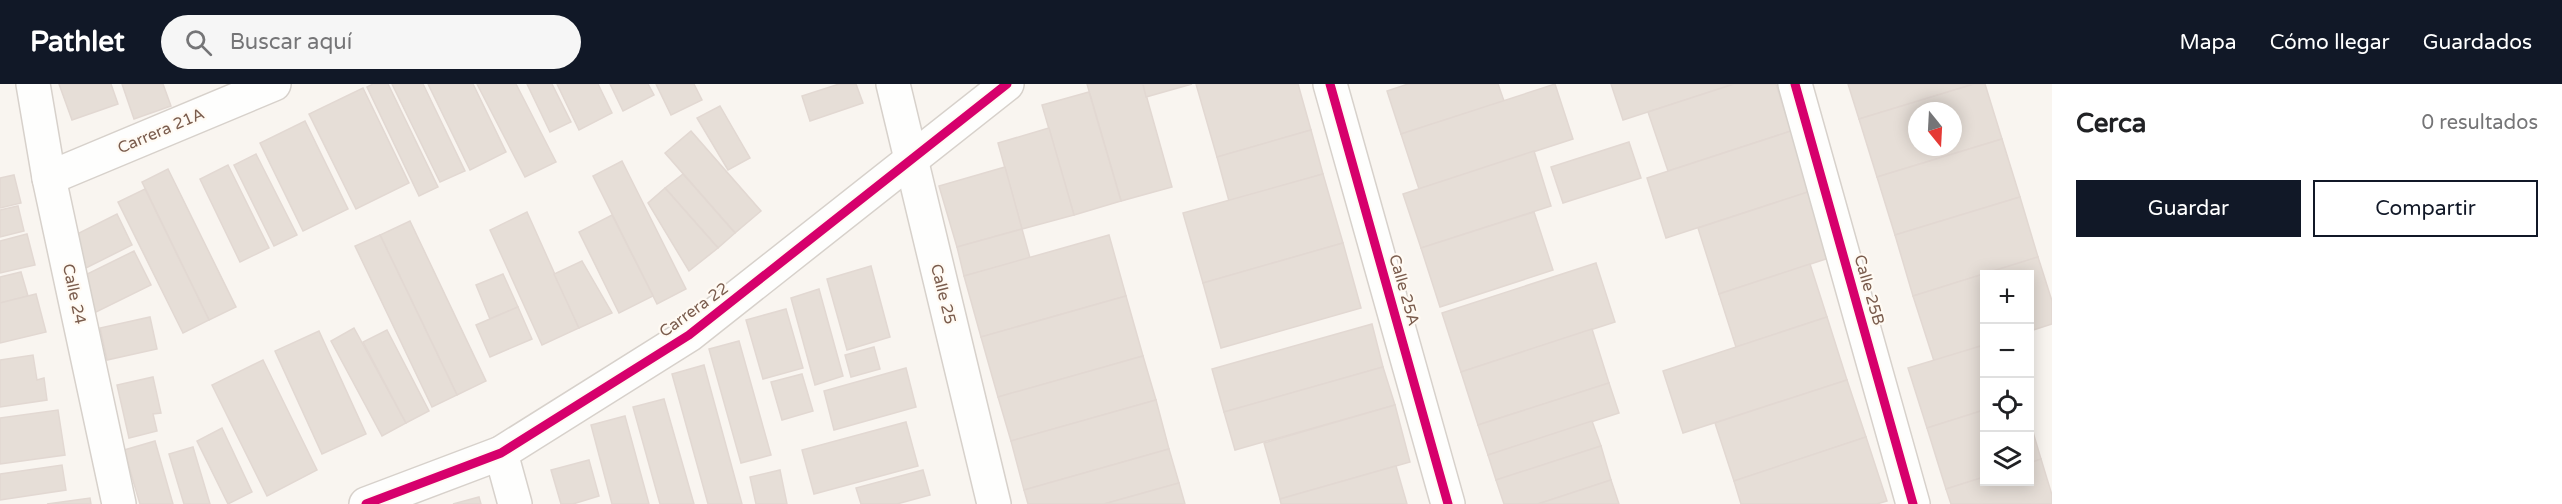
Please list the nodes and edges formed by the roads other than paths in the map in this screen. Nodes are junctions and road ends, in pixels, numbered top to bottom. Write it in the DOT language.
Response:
graph roads {
  1 [pos="33,84"];
  2 [pos="273,84"];
  3 [pos="893,84"];
  4 [pos="1007,84"];
  5 [pos="1330,84"];
  6 [pos="1795,84"];
  7 [pos="911,159"];
  8 [pos="49,178"];
  9 [pos="501,453"];
  10 [pos="119,504"];
  11 [pos="366,504"];
  12 [pos="515,504"];
  13 [pos="994,504"];
  14 [pos="1448,504"];
  15 [pos="1913,504"];
  1 -- 8 [label="street, Calle 24"];
  2 -- 8 [label="street, Carrera 21A"];
  3 -- 7 [label="street, Calle 25"];
  4 -- 7 [label="street, Carrera 22"];
  5 -- 14 [label="street, Calle 25A"];
  6 -- 15 [label="street, Calle 25B"];
  7 -- 9 [label="street, Carrera 22"];
  7 -- 13 [label="street, Calle 25"];
  8 -- 10 [label="street, Calle 24"];
  9 -- 11 [label="street, Carrera 22"];
  9 -- 12 [label="street"];
}
